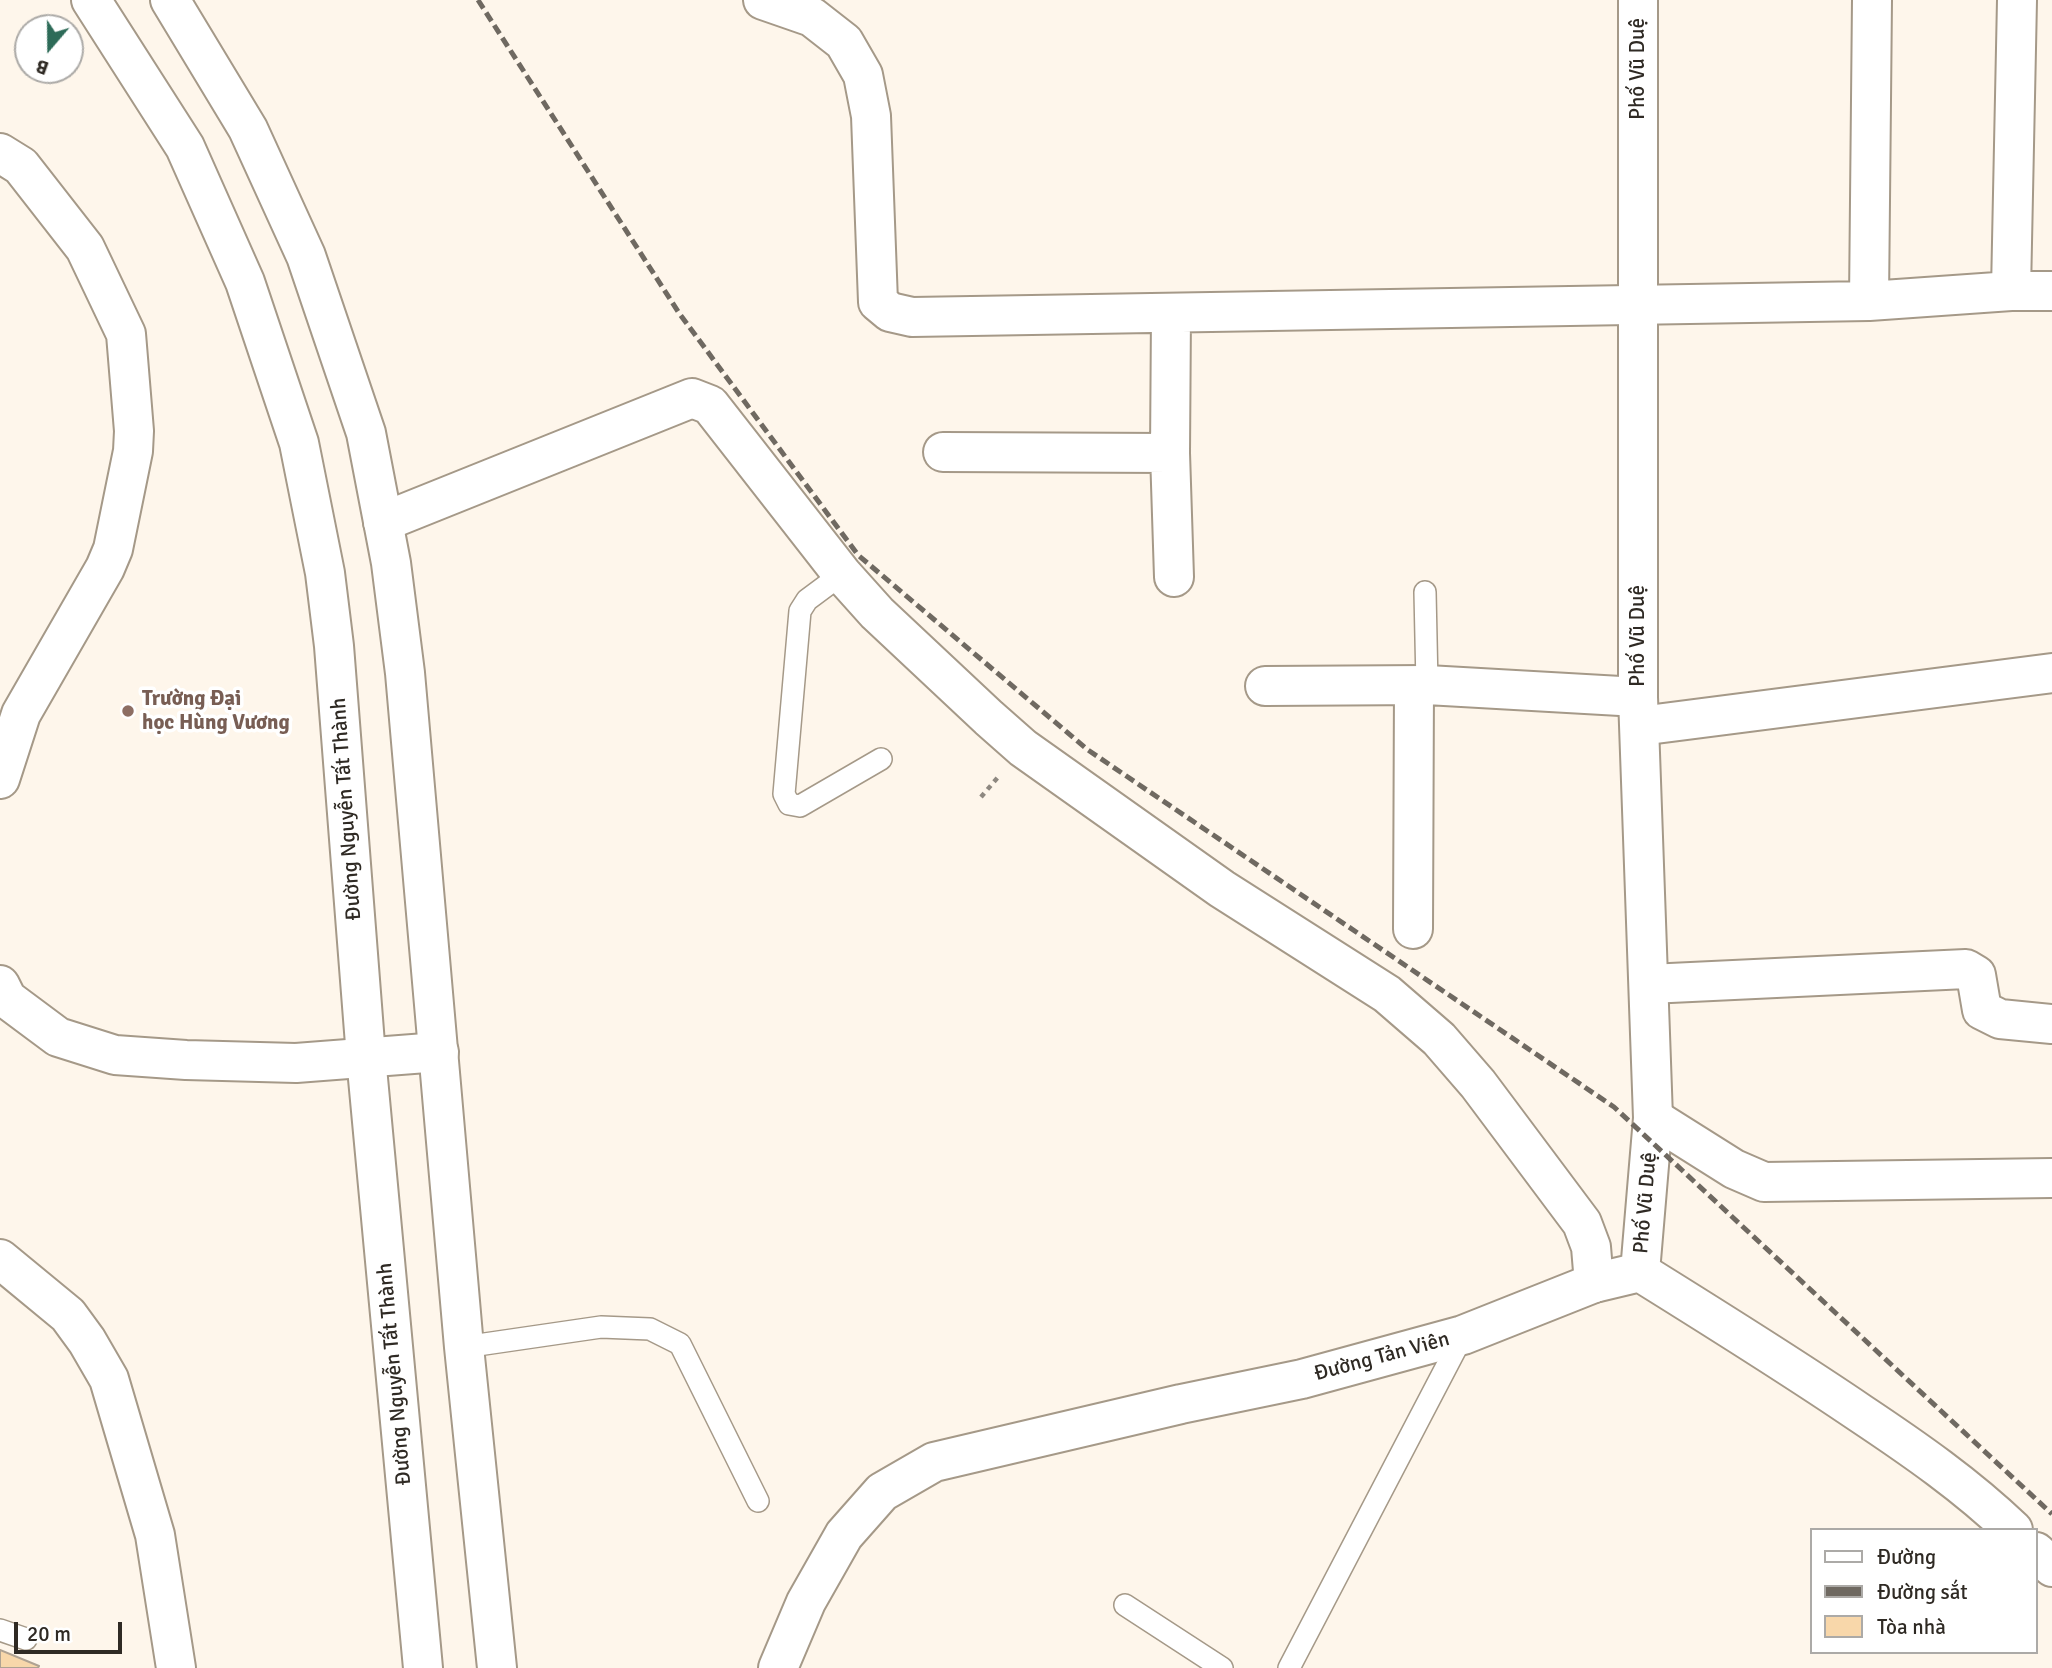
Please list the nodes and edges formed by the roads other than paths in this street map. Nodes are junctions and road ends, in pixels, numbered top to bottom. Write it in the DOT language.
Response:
graph roads {
  1 [pos="91,0"];
  2 [pos="170,0"];
  3 [pos="763,0"];
  4 [pos="1638,0"];
  5 [pos="1872,0"];
  6 [pos="2017,0"];
  7 [pos="0,153"];
  8 [pos="2011,291"];
  9 [pos="2052,291"];
  10 [pos="1869,301"];
  11 [pos="1638,305"];
  12 [pos="1171,313"];
  13 [pos="943,452"];
  14 [pos="1170,453"];
  15 [pos="383,522"];
  16 [pos="842,574"];
  17 [pos="1174,577"];
  18 [pos="1425,592"];
  19 [pos="2052,673"];
  20 [pos="1265,685"];
  21 [pos="1420,685"];
  22 [pos="1639,711"];
  23 [pos="881,759"];
  24 [pos="0,779"];
  25 [pos="1413,929"];
  26 [pos="1649,984"];
  27 [pos="0,985"];
  28 [pos="2052,1024"];
  29 [pos="439,1052"];
  30 [pos="366,1057"];
  31 [pos="1653,1118"];
  32 [pos="2052,1178"];
  33 [pos="0,1259"];
  34 [pos="1640,1272"];
  35 [pos="1594,1283"];
  36 [pos="1463,1335"];
  37 [pos="464,1347"];
  38 [pos="758,1501"];
  39 [pos="2011,1528"];
  40 [pos="2038,1554"];
  41 [pos="2052,1567"];
  42 [pos="1125,1605"];
  43 [pos="0,1630"];
  44 [pos="26,1639"];
  45 [pos="176,1668"];
  46 [pos="423,1668"];
  47 [pos="496,1668"];
  48 [pos="778,1668"];
  49 [pos="1222,1668"];
  50 [pos="1289,1668"];
  1 -- 30 [label="street, Đường Nguyễn Tất Thành"];
  2 -- 15 [label="street"];
  3 -- 12 [label="street"];
  4 -- 11 [label="street, Phố Vũ Duệ"];
  5 -- 10 [label="street"];
  6 -- 8 [label="street"];
  7 -- 24 [label="street"];
  8 -- 9 [label="street"];
  8 -- 10 [label="street"];
  10 -- 11 [label="street"];
  11 -- 12 [label="street"];
  11 -- 22 [label="street, Phố Vũ Duệ"];
  12 -- 14 [label="street"];
  13 -- 14 [label="street"];
  14 -- 17 [label="street"];
  15 -- 16 [label="street"];
  15 -- 29 [label="street"];
  16 -- 23 [label="lane"];
  16 -- 35 [label="street"];
  18 -- 21 [label="lane"];
  19 -- 22 [label="street"];
  20 -- 21 [label="street"];
  21 -- 22 [label="street"];
  21 -- 25 [label="street"];
  22 -- 26 [label="street, Phố Vũ Duệ"];
  26 -- 28 [label="street"];
  26 -- 31 [label="street, Phố Vũ Duệ"];
  27 -- 30 [label="street"];
  29 -- 30 [label="street"];
  29 -- 37 [label="street"];
  30 -- 46 [label="street, Đường Nguyễn Tất Thành"];
  31 -- 32 [label="street"];
  31 -- 34 [label="street, Phố Vũ Duệ"];
  33 -- 45 [label="street"];
  34 -- 35 [label="street, Đường Tản Viên"];
  34 -- 39 [label="street"];
  35 -- 36 [label="street, Đường Tản Viên"];
  36 -- 48 [label="street, Đường Tản Viên"];
  36 -- 50 [label="lane"];
  37 -- 38 [label="lane"];
  37 -- 47 [label="street"];
  40 -- 41 [label="street"];
  42 -- 49 [label="lane"];
  43 -- 44 [label="lane"];
}
